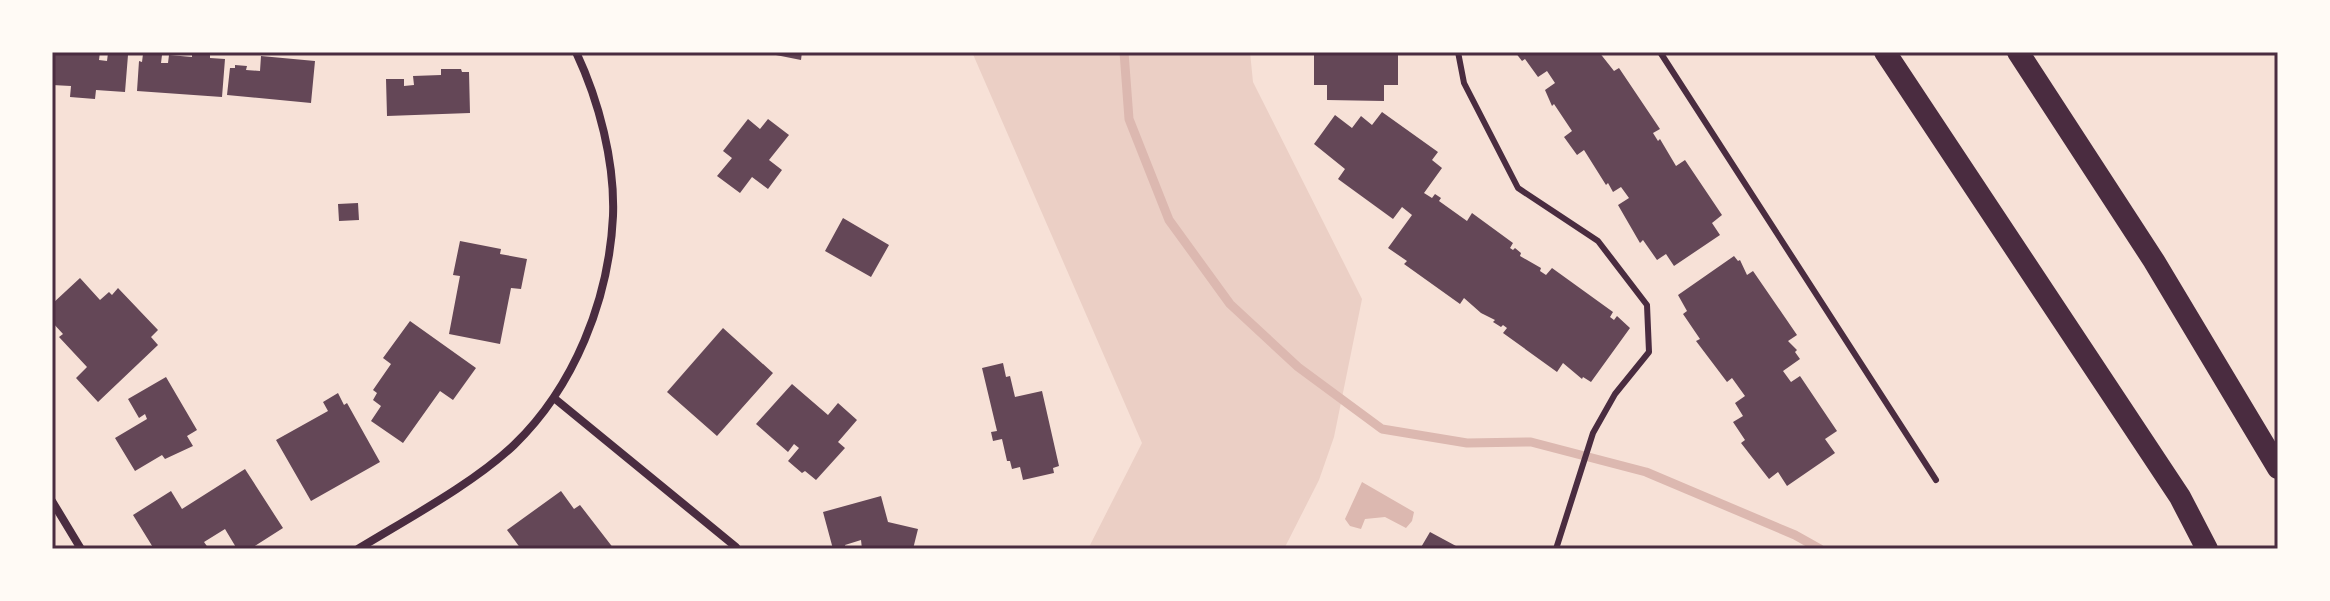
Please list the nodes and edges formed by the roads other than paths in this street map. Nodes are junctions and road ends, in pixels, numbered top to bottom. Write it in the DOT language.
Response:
graph roads {
  1 [pos="576,52"];
  2 [pos="1458,52"];
  3 [pos="1660,52"];
  4 [pos="1885,52"];
  5 [pos="2018,52"];
  6 [pos="554,398"];
  7 [pos="2278,468"];
  8 [pos="1936,480"];
  9 [pos="52,501"];
  10 [pos="736,547"];
  11 [pos="81,549"];
  12 [pos="358,549"];
  13 [pos="1556,549"];
  14 [pos="2207,549"];
  1 -- 6 [label="street"];
  2 -- 13 [label="lane"];
  3 -- 8 [label="lane"];
  4 -- 14 [label="highway"];
  5 -- 7 [label="highway"];
  6 -- 10 [label="street"];
  6 -- 12 [label="street"];
  9 -- 11 [label="street"];
}
